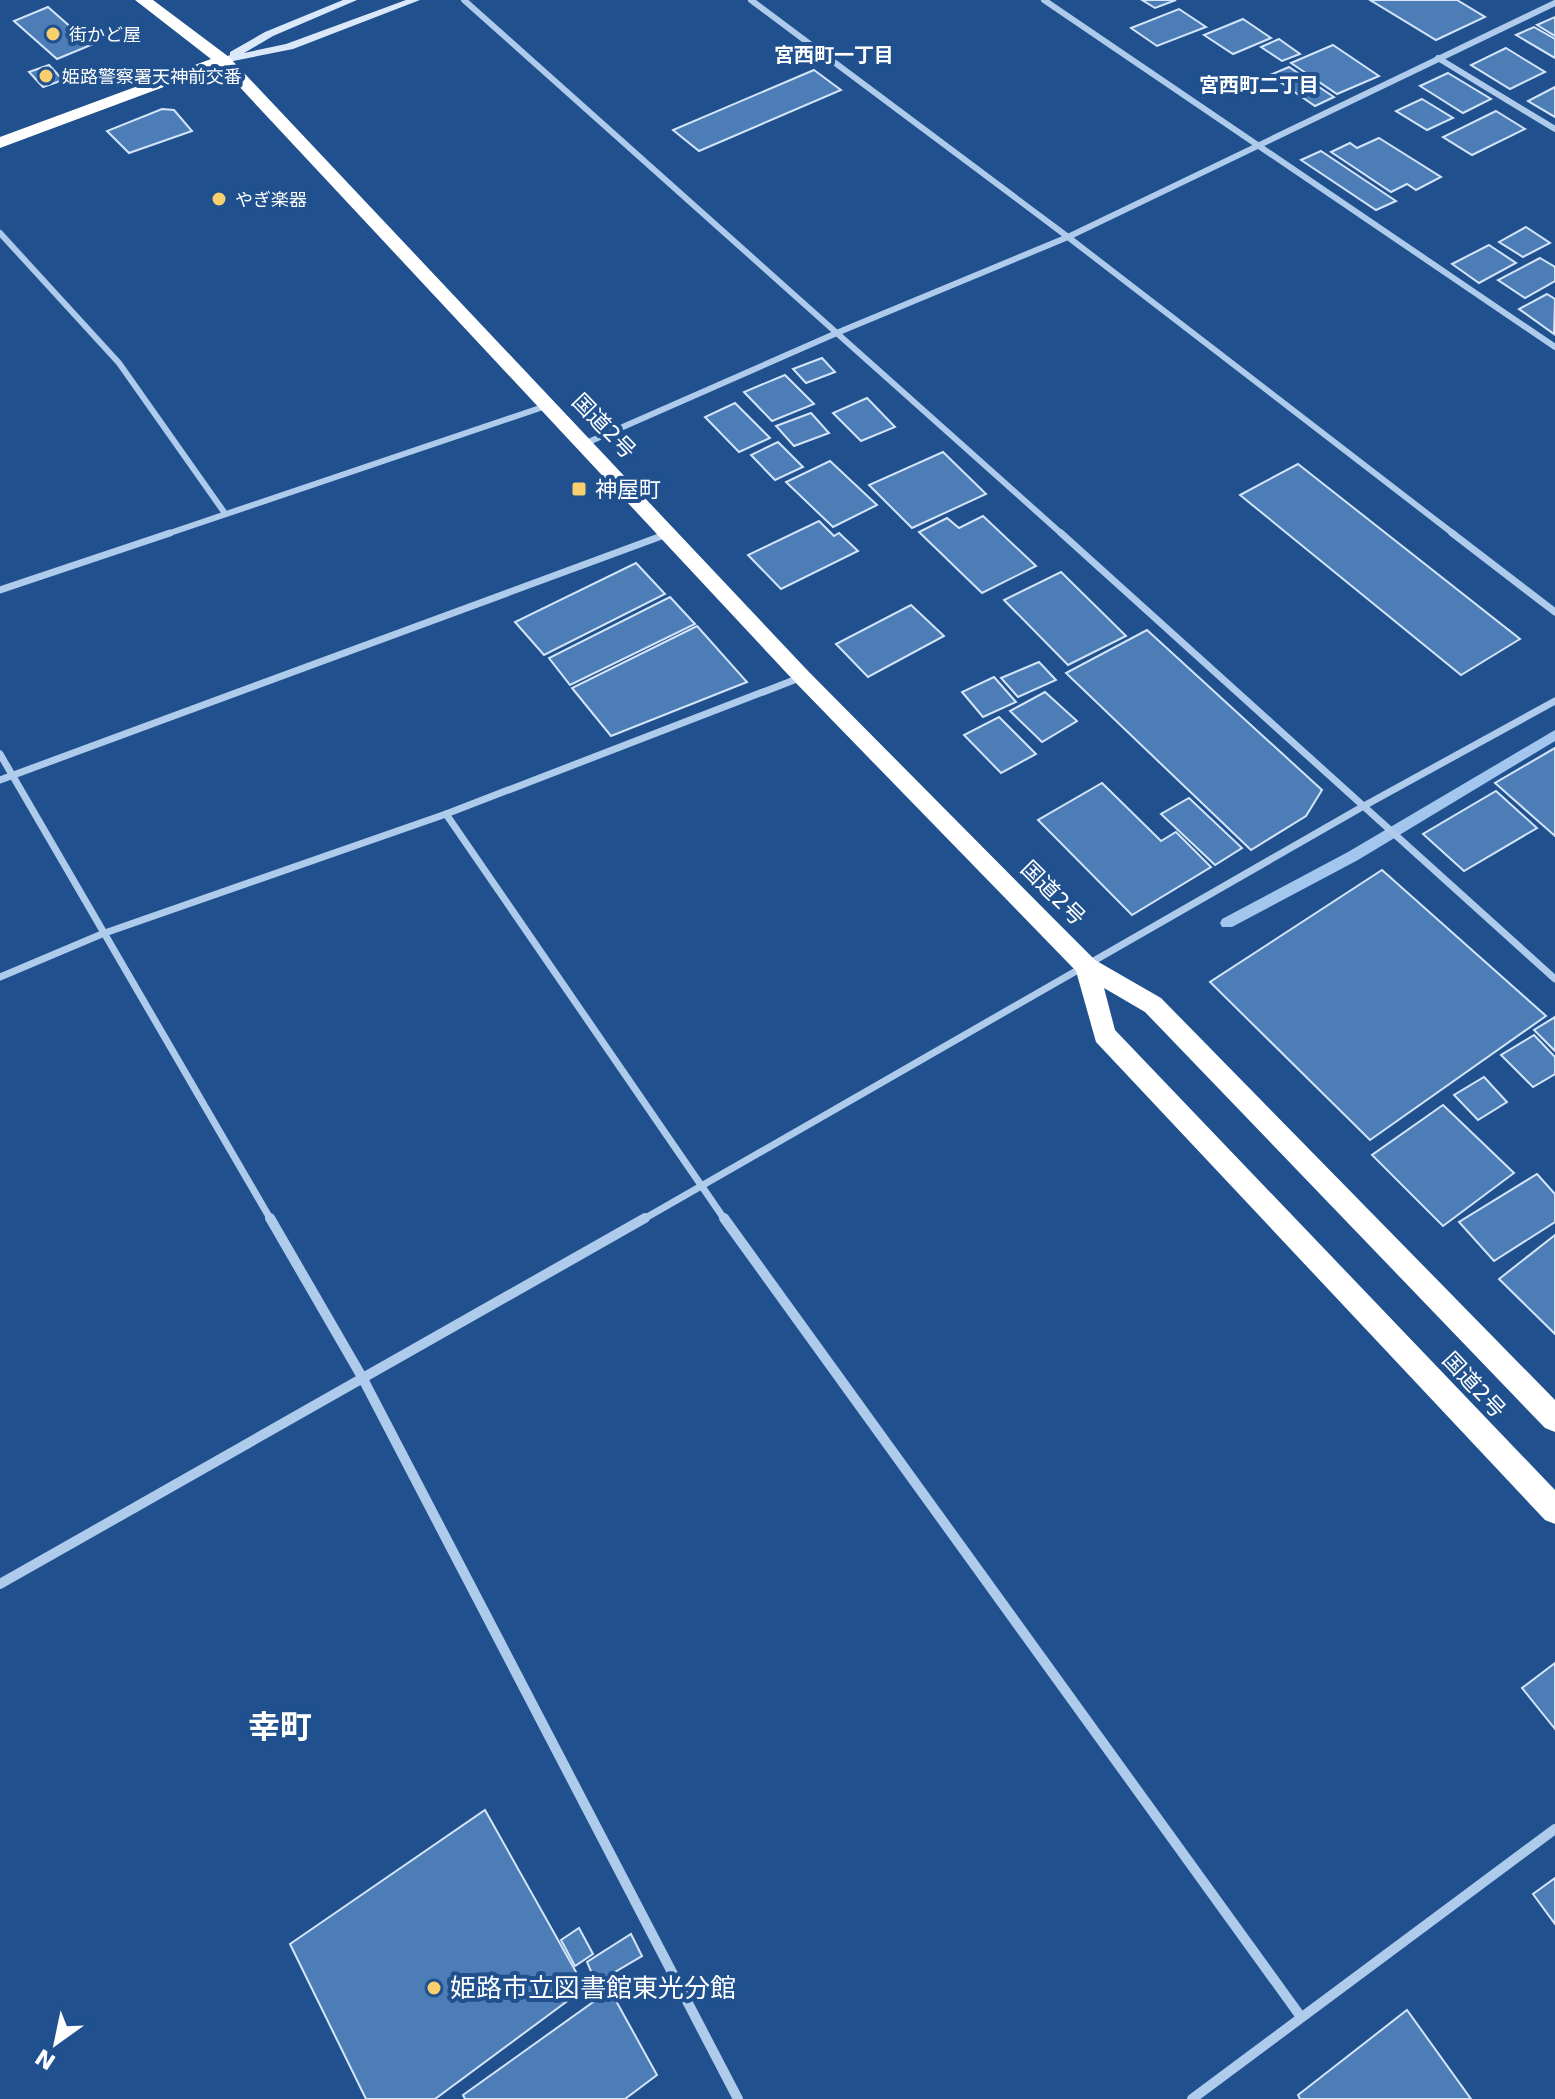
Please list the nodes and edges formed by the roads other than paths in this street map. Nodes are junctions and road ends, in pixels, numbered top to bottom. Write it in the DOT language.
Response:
graph roads {
  1 [pos="143,0"];
  2 [pos="352,0"];
  3 [pos="415,0"];
  4 [pos="464,0"];
  5 [pos="751,0"];
  6 [pos="1044,0"];
  7 [pos="1555,3"];
  8 [pos="1438,58"];
  9 [pos="223,60"];
  10 [pos="1555,129"];
  11 [pos="0,143"];
  12 [pos="1261,144"];
  13 [pos="0,233"];
  14 [pos="1068,237"];
  15 [pos="839,332"];
  16 [pos="1555,347"];
  17 [pos="546,406"];
  18 [pos="584,444"];
  19 [pos="224,512"];
  20 [pos="668,534"];
  21 [pos="0,590"];
  22 [pos="1555,612"];
  23 [pos="802,677"];
  24 [pos="1555,701"];
  25 [pos="0,754"];
  26 [pos="12,776"];
  27 [pos="0,780"];
  28 [pos="1362,807"];
  29 [pos="446,814"];
  30 [pos="102,934"];
  31 [pos="1087,967"];
  32 [pos="0,977"];
  33 [pos="1555,979"];
  34 [pos="701,1187"];
  35 [pos="362,1377"];
  36 [pos="1555,1419"];
  37 [pos="1555,1510"];
  38 [pos="0,1584"];
  39 [pos="1555,1829"];
  40 [pos="1301,2017"];
  41 [pos="738,2099"];
  42 [pos="1192,2099"];
  1 -- 9 [label="highway, 国道2号"];
  2 -- 9 [label="main road"];
  3 -- 9 [label="main road"];
  4 -- 15 [label="street"];
  5 -- 14 [label="street"];
  6 -- 12 [label="street"];
  7 -- 8 [label="street"];
  8 -- 10 [label="street"];
  8 -- 12 [label="street"];
  9 -- 11 [label="highway"];
  9 -- 17 [label="highway, 国道2号"];
  12 -- 14 [label="street"];
  12 -- 16 [label="street"];
  13 -- 19 [label="street"];
  14 -- 15 [label="street"];
  14 -- 22 [label="street"];
  15 -- 18 [label="street"];
  15 -- 28 [label="street"];
  17 -- 18 [label="highway, 国道2号"];
  17 -- 19 [label="street"];
  18 -- 20 [label="highway, 国道2号"];
  19 -- 21 [label="street"];
  20 -- 23 [label="highway, 国道2号"];
  20 -- 26 [label="street"];
  23 -- 29 [label="street"];
  23 -- 31 [label="highway, 国道2号"];
  24 -- 28 [label="street"];
  25 -- 26 [label="street"];
  26 -- 27 [label="street"];
  26 -- 30 [label="street"];
  28 -- 31 [label="street"];
  28 -- 33 [label="street"];
  29 -- 30 [label="street"];
  29 -- 34 [label="street"];
  30 -- 32 [label="street"];
  30 -- 35 [label="street"];
  31 -- 34 [label="street"];
  31 -- 36 [label="highway, 国道2号"];
  31 -- 37 [label="highway, 国道2号"];
  34 -- 35 [label="street"];
  34 -- 40 [label="street"];
  35 -- 38 [label="street"];
  35 -- 41 [label="street"];
  39 -- 40 [label="street"];
  40 -- 42 [label="street"];
}
